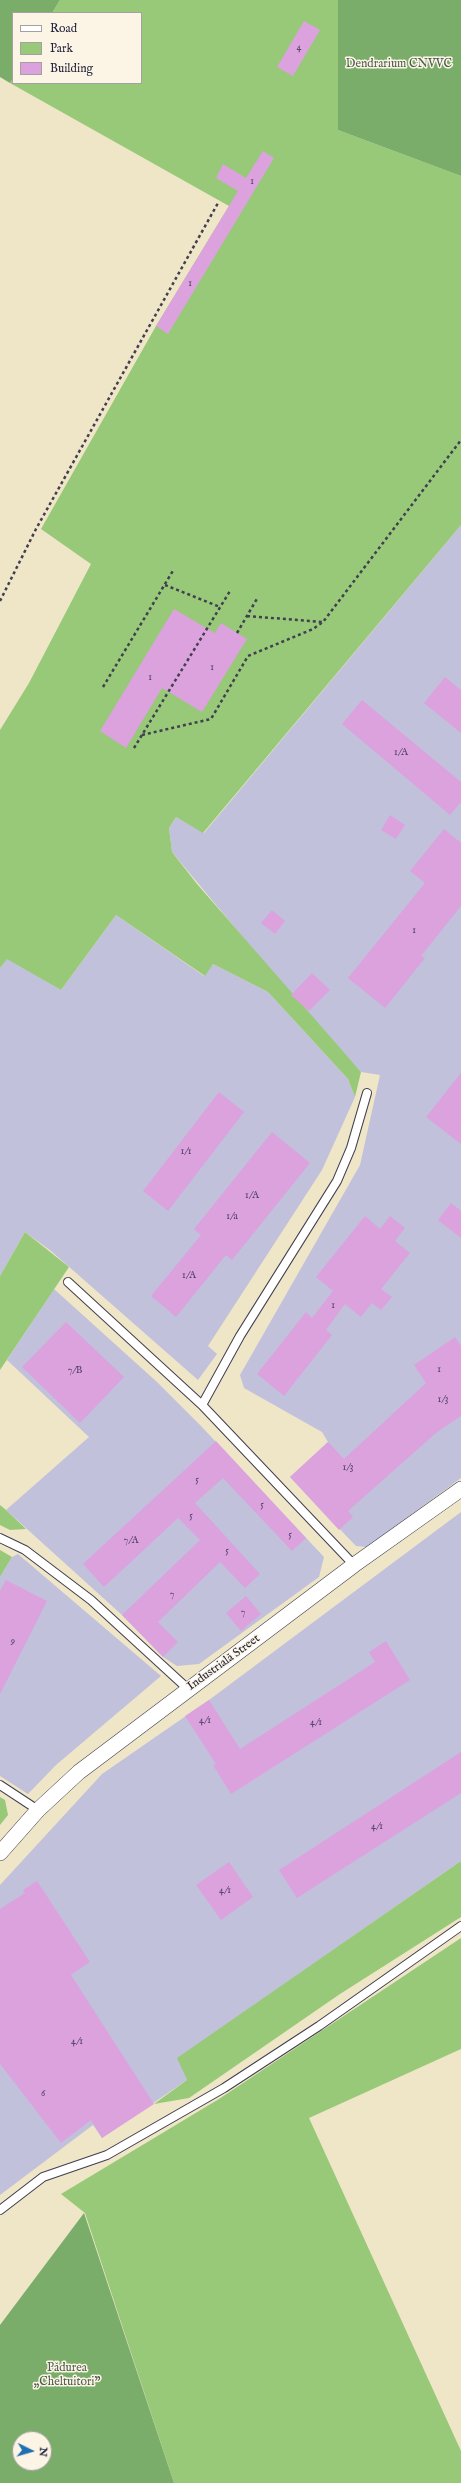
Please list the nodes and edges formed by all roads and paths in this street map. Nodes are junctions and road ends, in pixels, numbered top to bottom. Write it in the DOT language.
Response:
graph roads {
  1 [pos="218,203"];
  2 [pos="461,440"];
  3 [pos="174,569"];
  4 [pos="165,585"];
  5 [pos="230,591"];
  6 [pos="258,597"];
  7 [pos="0,600"];
  8 [pos="220,607"];
  9 [pos="247,616"];
  10 [pos="323,622"];
  11 [pos="237,633"];
  12 [pos="103,687"];
  13 [pos="142,735"];
  14 [pos="134,748"];
  15 [pos="366,1093"];
  16 [pos="68,1282"];
  17 [pos="202,1405"];
  18 [pos="461,1489"];
  19 [pos="0,1538"];
  20 [pos="354,1565"];
  21 [pos="188,1689"];
  22 [pos="0,1785"];
  23 [pos="38,1810"];
  24 [pos="0,1853"];
  25 [pos="461,1926"];
  26 [pos="0,2210"];
  1 -- 7 [label="path"];
  2 -- 10 [label="path"];
  3 -- 4 [label="path"];
  4 -- 8 [label="path"];
  4 -- 12 [label="path"];
  5 -- 8 [label="path"];
  6 -- 9 [label="path"];
  8 -- 13 [label="path"];
  9 -- 10 [label="path"];
  9 -- 11 [label="path"];
  10 -- 13 [label="path"];
  13 -- 14 [label="path"];
  15 -- 17 [label="lane"];
  16 -- 17 [label="lane"];
  17 -- 20 [label="lane"];
  18 -- 20 [label="street, Industrială Street"];
  19 -- 21 [label="lane"];
  20 -- 21 [label="street, Industrială Street"];
  21 -- 23 [label="street, Industrială Street"];
  22 -- 23 [label="lane"];
  23 -- 24 [label="street, Industrială Street"];
  25 -- 26 [label="lane"];
}
